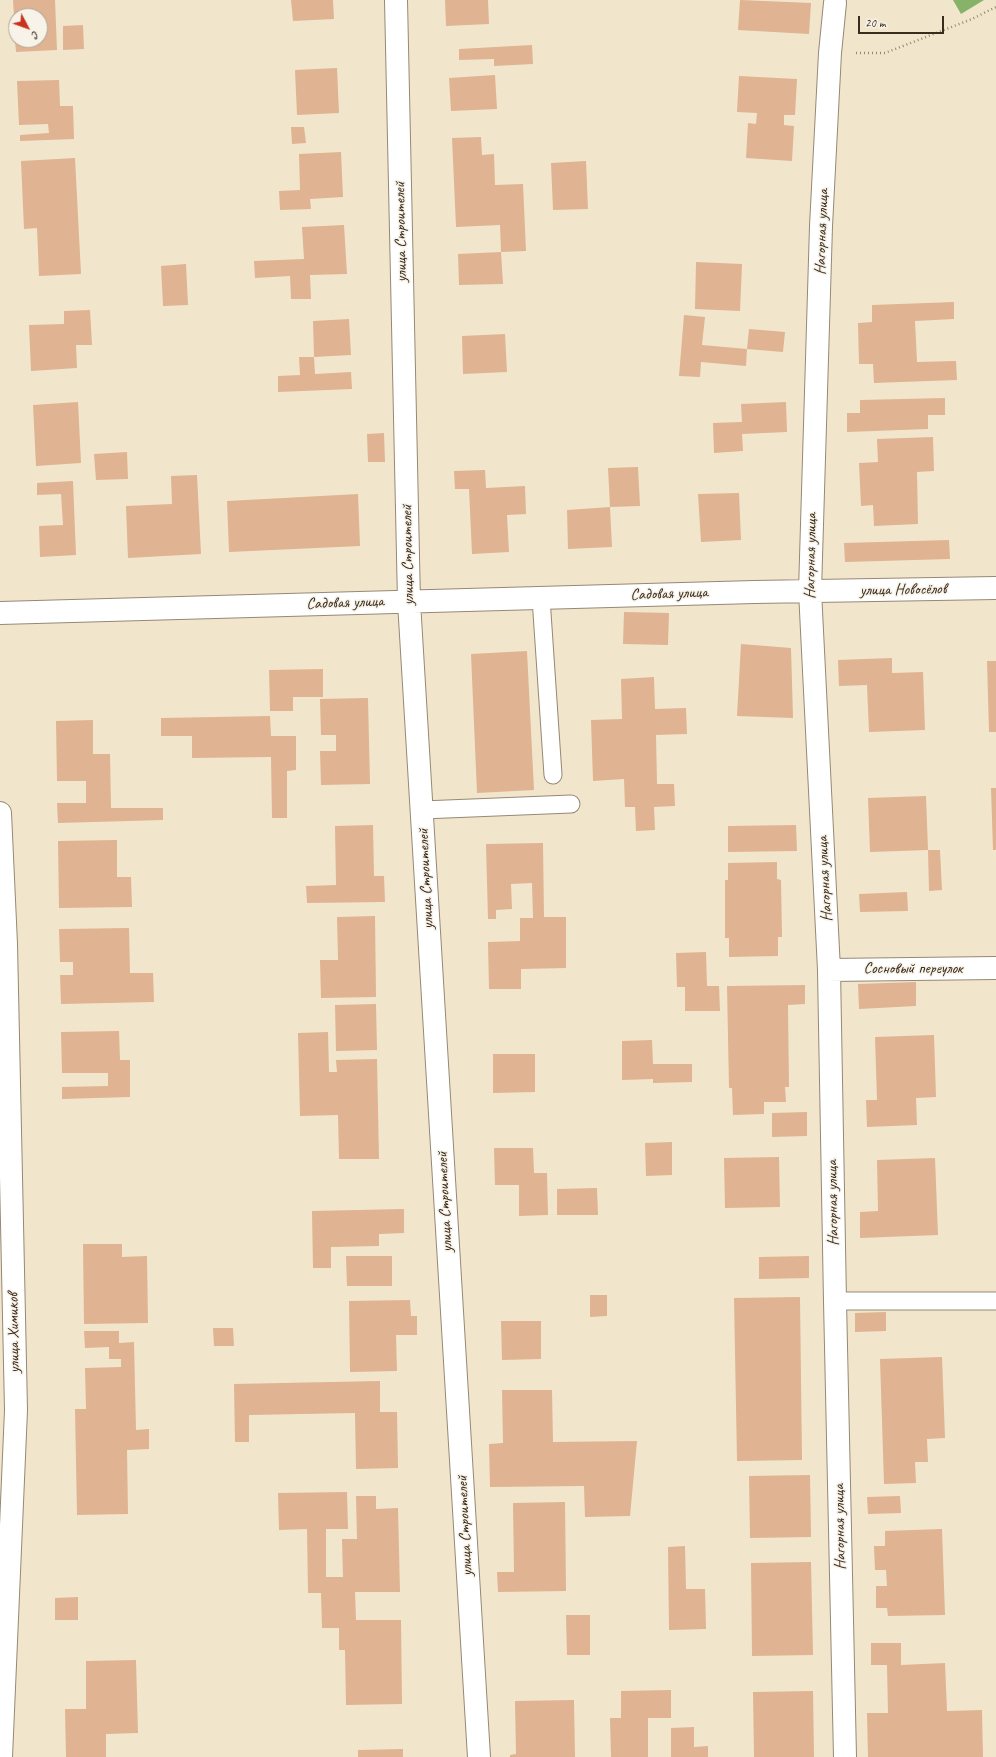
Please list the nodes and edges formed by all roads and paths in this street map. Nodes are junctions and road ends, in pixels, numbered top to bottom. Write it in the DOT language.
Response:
graph roads {
  1 [pos="396,0"];
  2 [pos="835,2"];
  3 [pos="996,7"];
  4 [pos="830,53"];
  5 [pos="996,588"];
  6 [pos="810,590"];
  7 [pos="541,598"];
  8 [pos="409,602"];
  9 [pos="0,613"];
  10 [pos="552,775"];
  11 [pos="571,804"];
  12 [pos="422,810"];
  13 [pos="0,813"];
  14 [pos="996,968"];
  15 [pos="829,970"];
  16 [pos="834,1301"];
  17 [pos="996,1301"];
  18 [pos="1,1757"];
  19 [pos="479,1757"];
  20 [pos="845,1757"];
  1 -- 8 [label="street, улица Строителей"];
  2 -- 4 [label="street, Нагорная улица"];
  3 -- 4 [label="path"];
  4 -- 6 [label="street, Нагорная улица"];
  5 -- 6 [label="street, улица Новосёлов"];
  6 -- 7 [label="street, Садовая улица"];
  6 -- 15 [label="street, Нагорная улица"];
  7 -- 8 [label="street, Садовая улица"];
  7 -- 10 [label="lane"];
  8 -- 9 [label="street, Садовая улица"];
  8 -- 12 [label="street, улица Строителей"];
  11 -- 12 [label="lane"];
  12 -- 19 [label="street, улица Строителей"];
  13 -- 18 [label="street, улица Химиков"];
  14 -- 15 [label="street, Сосновый переулок"];
  15 -- 16 [label="street, Нагорная улица"];
  16 -- 17 [label="lane"];
  16 -- 20 [label="street, Нагорная улица"];
}
